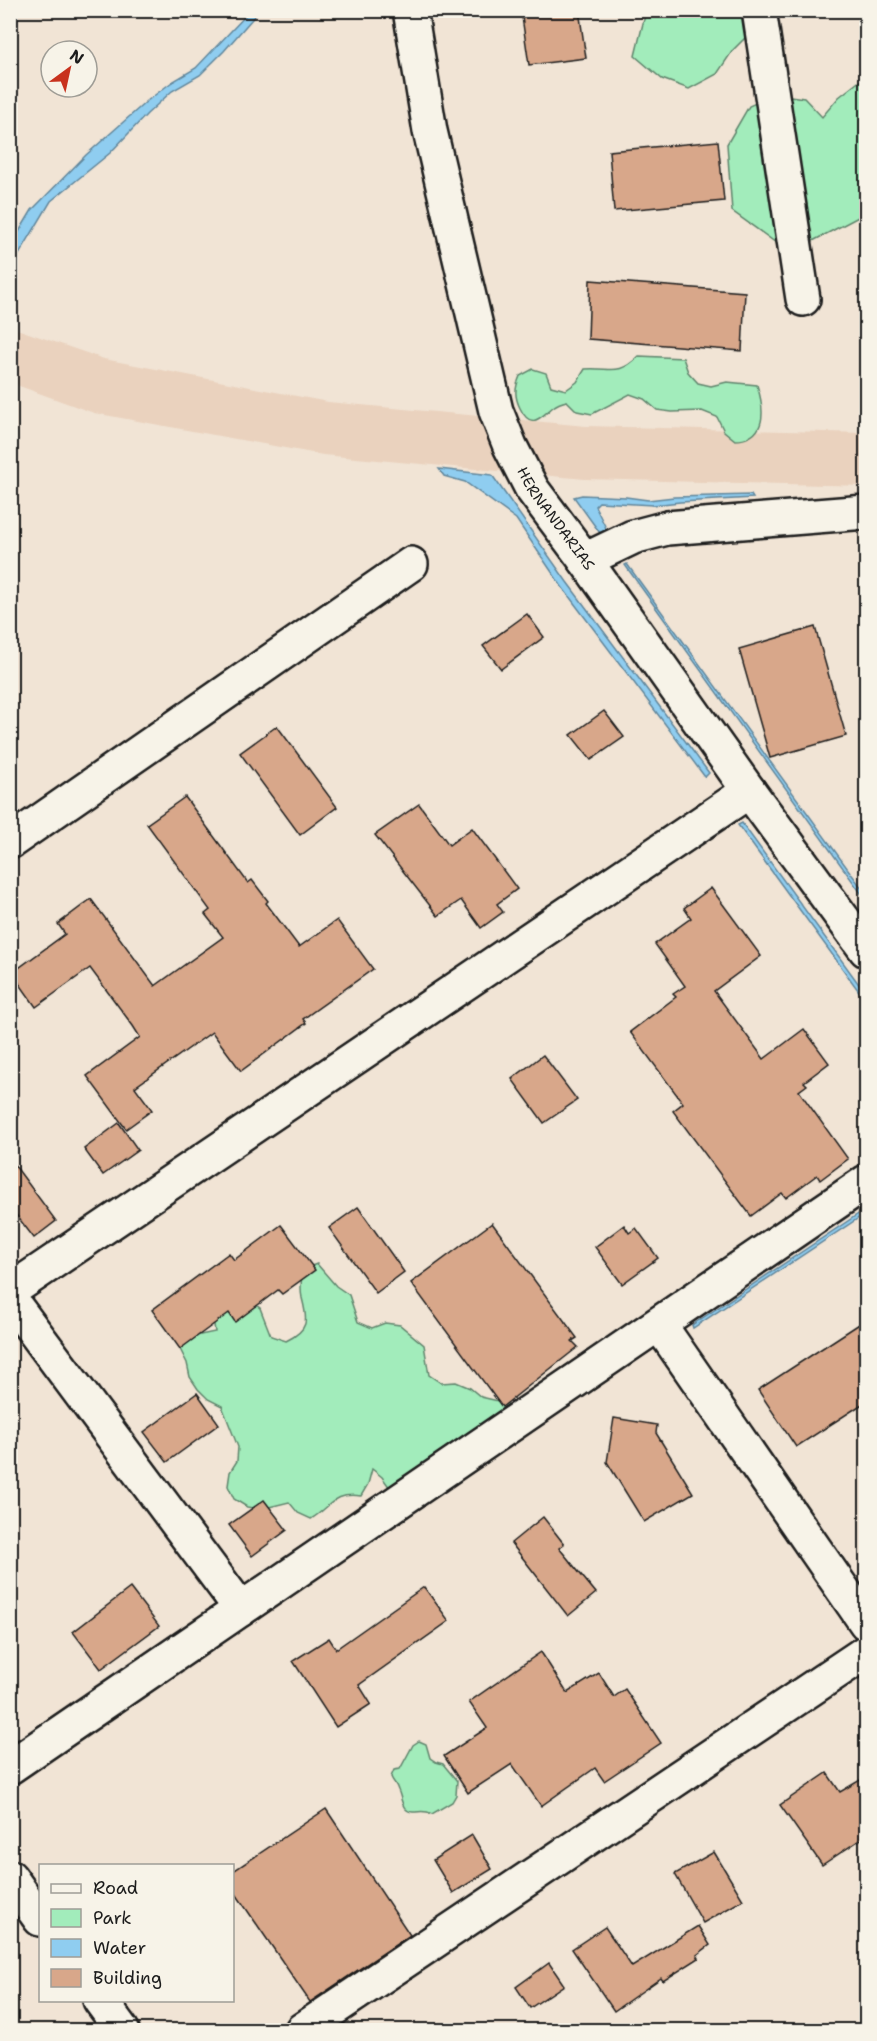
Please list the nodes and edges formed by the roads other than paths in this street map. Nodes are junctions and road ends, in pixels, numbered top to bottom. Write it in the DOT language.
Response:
graph roads {
  1 [pos="410,10"];
  2 [pos="759,10"];
  3 [pos="803,298"];
  4 [pos="867,512"];
  5 [pos="585,560"];
  6 [pos="411,564"];
  7 [pos="749,791"];
  8 [pos="10,842"];
  9 [pos="867,950"];
  10 [pos="867,1182"];
  11 [pos="10,1291"];
  12 [pos="10,1299"];
  13 [pos="659,1324"];
  14 [pos="241,1609"];
  15 [pos="867,1623"];
  16 [pos="867,1652"];
  17 [pos="10,1767"];
  18 [pos="10,1877"];
  19 [pos="39,1917"];
  20 [pos="101,2002"];
  21 [pos="122,2031"];
  22 [pos="302,2031"];
  1 -- 5 [label="street, HERNANDARIAS"];
  2 -- 3 [label="street"];
  4 -- 5 [label="street"];
  5 -- 7 [label="street, HERNANDARIAS"];
  6 -- 8 [label="street"];
  7 -- 9 [label="street, HERNANDARIAS"];
  7 -- 11 [label="street"];
  10 -- 13 [label="street"];
  12 -- 14 [label="street"];
  13 -- 14 [label="street"];
  13 -- 15 [label="street"];
  14 -- 17 [label="street"];
  16 -- 22 [label="street"];
  18 -- 19 [label="street"];
  20 -- 21 [label="street"];
}
